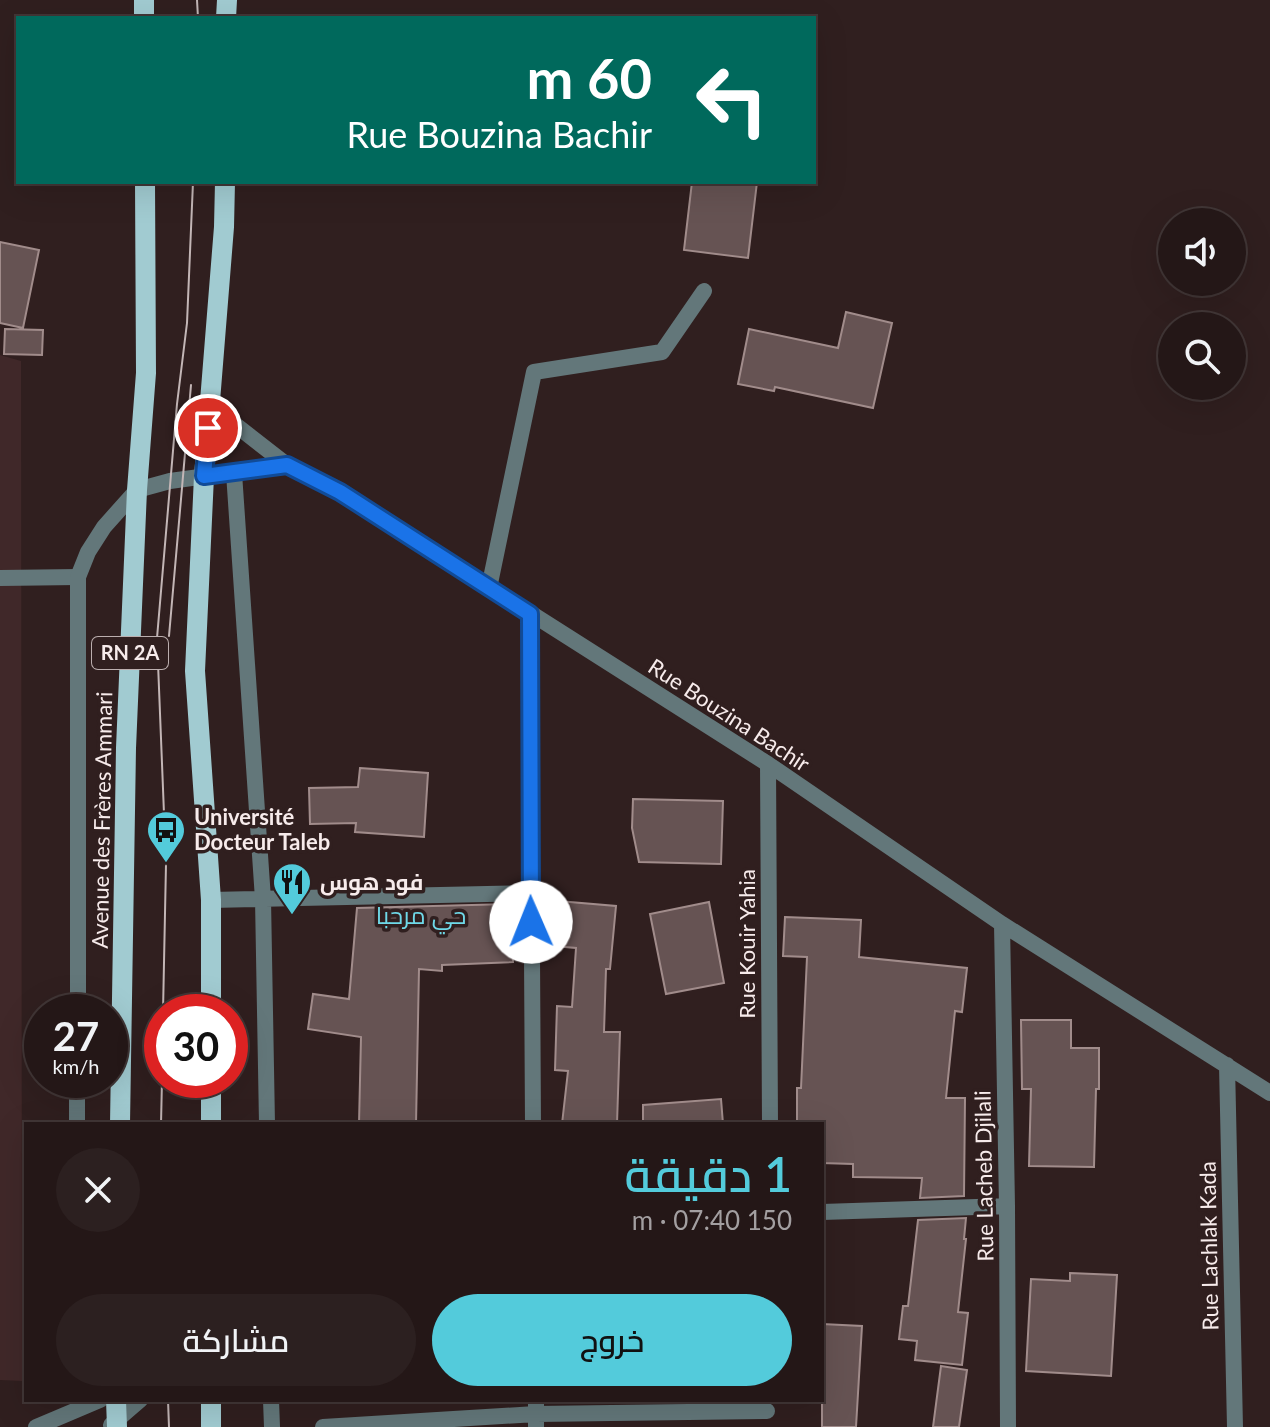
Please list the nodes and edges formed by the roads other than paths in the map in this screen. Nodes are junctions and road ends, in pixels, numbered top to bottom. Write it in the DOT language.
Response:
graph roads {
  1 [pos="145,184"];
  2 [pos="225,184"];
  3 [pos="704,291"];
  4 [pos="210,405"];
  5 [pos="287,465"];
  6 [pos="234,473"];
  7 [pos="204,476"];
  8 [pos="137,490"];
  9 [pos="78,577"];
  10 [pos="0,578"];
  11 [pos="489,588"];
  12 [pos="530,614"];
  13 [pos="768,764"];
  14 [pos="530,893"];
  15 [pos="263,899"];
  16 [pos="211,900"];
  17 [pos="1002,924"];
  18 [pos="78,994"];
  19 [pos="211,994"];
  20 [pos="1227,1065"];
  21 [pos="1270,1093"];
  22 [pos="77,1098"];
  23 [pos="211,1098"];
  24 [pos="77,1122"];
  25 [pos="120,1122"];
  26 [pos="211,1122"];
  27 [pos="267,1122"];
  28 [pos="533,1122"];
  29 [pos="770,1122"];
  30 [pos="1007,1206"];
  31 [pos="824,1212"];
  32 [pos="95,1402"];
  33 [pos="116,1402"];
  34 [pos="138,1402"];
  35 [pos="211,1402"];
  36 [pos="271,1402"];
  37 [pos="767,1413"];
  38 [pos="536,1414"];
  39 [pos="114,1425"];
  40 [pos="36,1427"];
  41 [pos="211,1427"];
  42 [pos="272,1427"];
  43 [pos="323,1427"];
  44 [pos="1008,1427"];
  45 [pos="1235,1427"];
  1 -- 8 [label="main road, Avenue des Frères Ammari / RN 2A"];
  2 -- 4 [label="main road, RN 2A"];
  3 -- 11 [label="street"];
  4 -- 5 [label="street, Rue Bouzina Bachir"];
  4 -- 7 [label="main road, RN 2A"];
  5 -- 6 [label="street"];
  5 -- 11 [label="street, Rue Bouzina Bachir"];
  6 -- 7 [label="street"];
  6 -- 15 [label="street"];
  7 -- 8 [label="street"];
  7 -- 16 [label="main road, RN 2A"];
  8 -- 9 [label="street"];
  8 -- 25 [label="main road, Avenue des Frères Ammari / RN 2A"];
  9 -- 10 [label="street"];
  9 -- 18 [label="street"];
  11 -- 12 [label="street, Rue Bouzina Bachir"];
  12 -- 13 [label="street, Rue Bouzina Bachir"];
  12 -- 14 [label="street"];
  13 -- 17 [label="street, Rue Bouzina Bachir"];
  13 -- 29 [label="street, Rue Kouir Yahia"];
  14 -- 15 [label="street"];
  14 -- 28 [label="street"];
  15 -- 16 [label="street"];
  15 -- 27 [label="street"];
  16 -- 19 [label="main road, RN 2A"];
  17 -- 20 [label="street, Rue Bouzina Bachir"];
  17 -- 30 [label="street, Rue Lacheb Djilali"];
  20 -- 21 [label="street, Rue Bouzina Bachir"];
  20 -- 45 [label="street, Rue Lachlak Kada"];
  22 -- 24 [label="street"];
  23 -- 26 [label="main road"];
  30 -- 31 [label="street"];
  30 -- 44 [label="street, Rue Lacheb Djilali"];
  32 -- 40 [label="street"];
  33 -- 39 [label="main road"];
  34 -- 39 [label="street"];
  35 -- 41 [label="main road"];
  36 -- 42 [label="street"];
  37 -- 38 [label="street"];
  38 -- 43 [label="street"];
}
